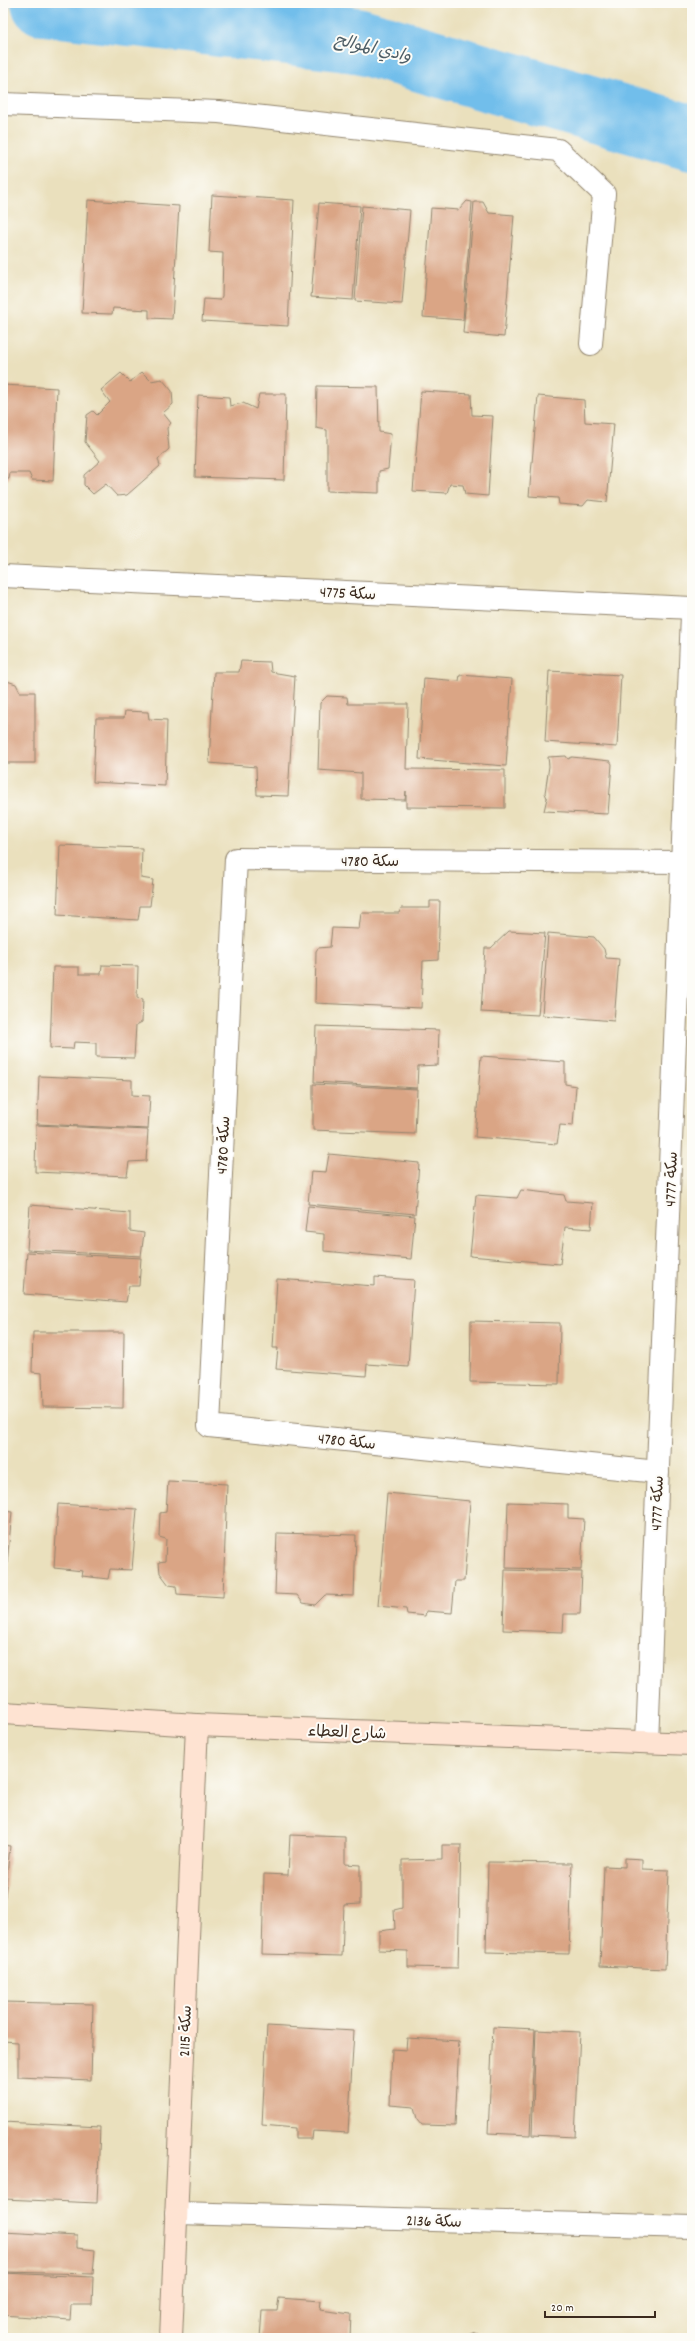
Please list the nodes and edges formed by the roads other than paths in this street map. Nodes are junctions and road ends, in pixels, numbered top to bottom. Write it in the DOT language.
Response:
graph roads {
  1 [pos="3,104"];
  2 [pos="590,344"];
  3 [pos="3,576"];
  4 [pos="692,608"];
  5 [pos="692,615"];
  6 [pos="682,862"];
  7 [pos="683,1086"];
  8 [pos="658,1472"];
  9 [pos="3,1714"];
  10 [pos="197,1725"];
  11 [pos="647,1742"];
  12 [pos="692,1744"];
  13 [pos="176,2213"];
  14 [pos="692,2227"];
  15 [pos="171,2338"];
  1 -- 2 [label="street"];
  3 -- 4 [label="street, سكة 4775"];
  5 -- 6 [label="street, سكة 4777"];
  6 -- 7 [label="street, سكة 4777"];
  6 -- 8 [label="street, سكة 4780"];
  7 -- 8 [label="street, سكة 4777"];
  8 -- 11 [label="street, سكة 4777"];
  9 -- 10 [label="street, شارع العطاء"];
  10 -- 11 [label="street, شارع العطاء"];
  10 -- 13 [label="street, سكة 2115"];
  11 -- 12 [label="street, شارع العطاء"];
  13 -- 14 [label="street, سكة 2136"];
  13 -- 15 [label="street, سكة 2115"];
}
